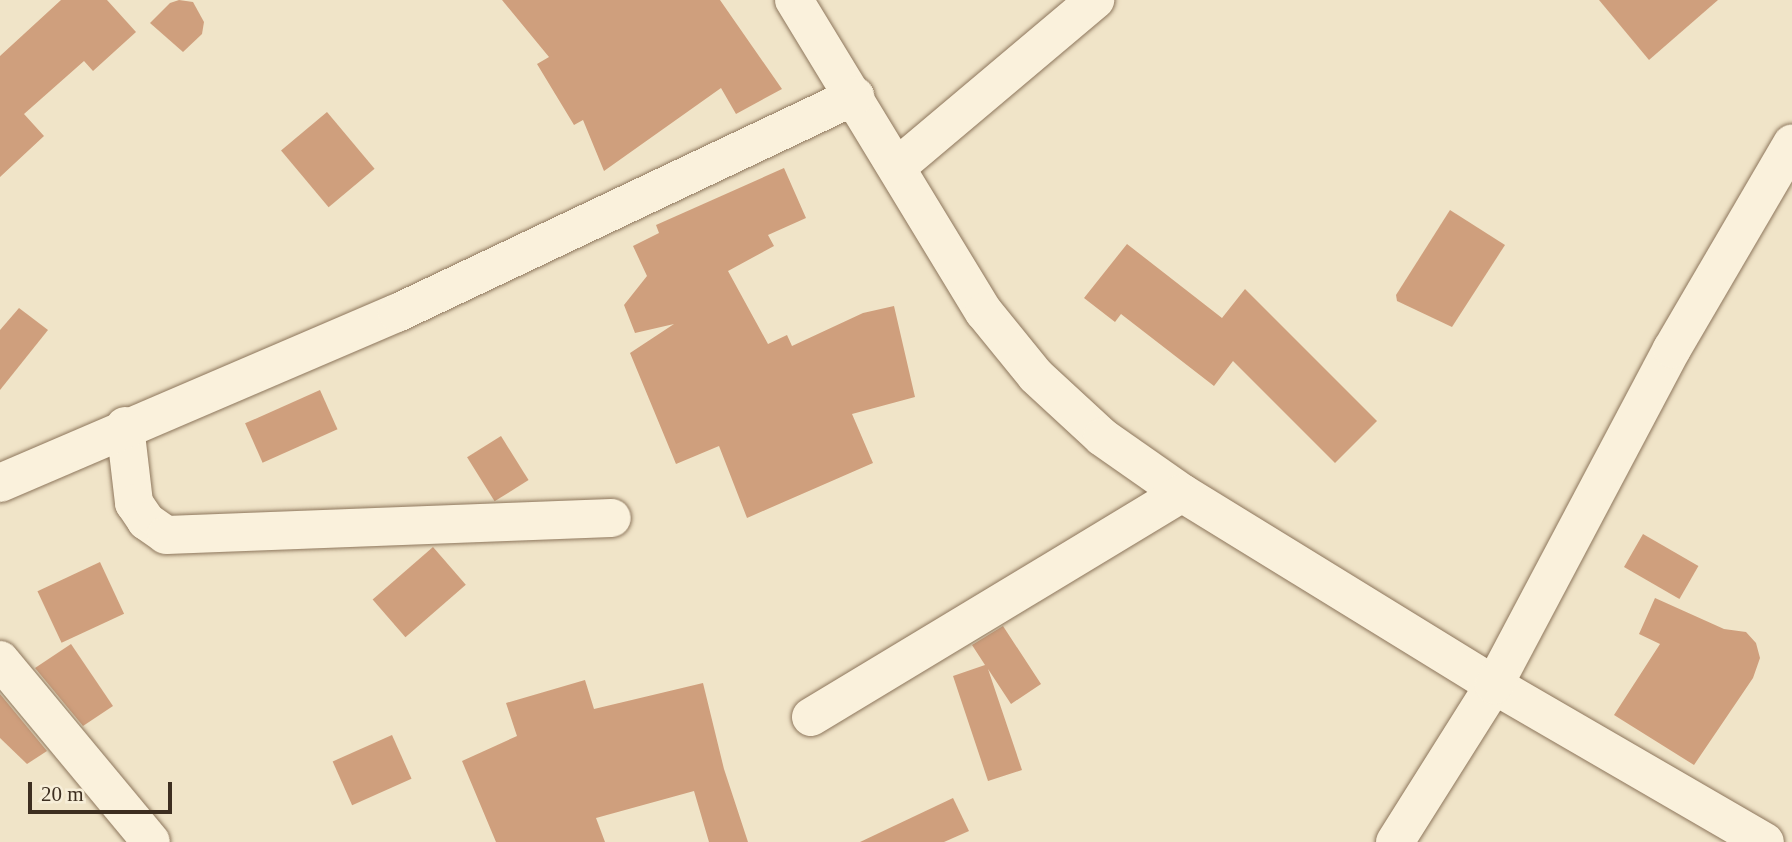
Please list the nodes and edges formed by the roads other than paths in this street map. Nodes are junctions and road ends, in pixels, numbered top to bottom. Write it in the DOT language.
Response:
graph roads {
  1 [pos="793,0"];
  2 [pos="1095,0"];
  3 [pos="855,96"];
  4 [pos="1789,157"];
  5 [pos="898,166"];
  6 [pos="125,426"];
  7 [pos="0,483"];
  8 [pos="1182,494"];
  9 [pos="612,519"];
  10 [pos="0,660"];
  11 [pos="1494,685"];
  12 [pos="811,717"];
  13 [pos="151,842"];
  14 [pos="1395,842"];
  15 [pos="1765,842"];
  1 -- 3 [label="street"];
  2 -- 5 [label="street"];
  3 -- 5 [label="street"];
  3 -- 6 [label="street"];
  4 -- 11 [label="street"];
  5 -- 8 [label="street"];
  6 -- 7 [label="street"];
  6 -- 9 [label="street"];
  8 -- 11 [label="street"];
  8 -- 12 [label="street"];
  10 -- 13 [label="street"];
  11 -- 14 [label="street"];
  11 -- 15 [label="street"];
}
